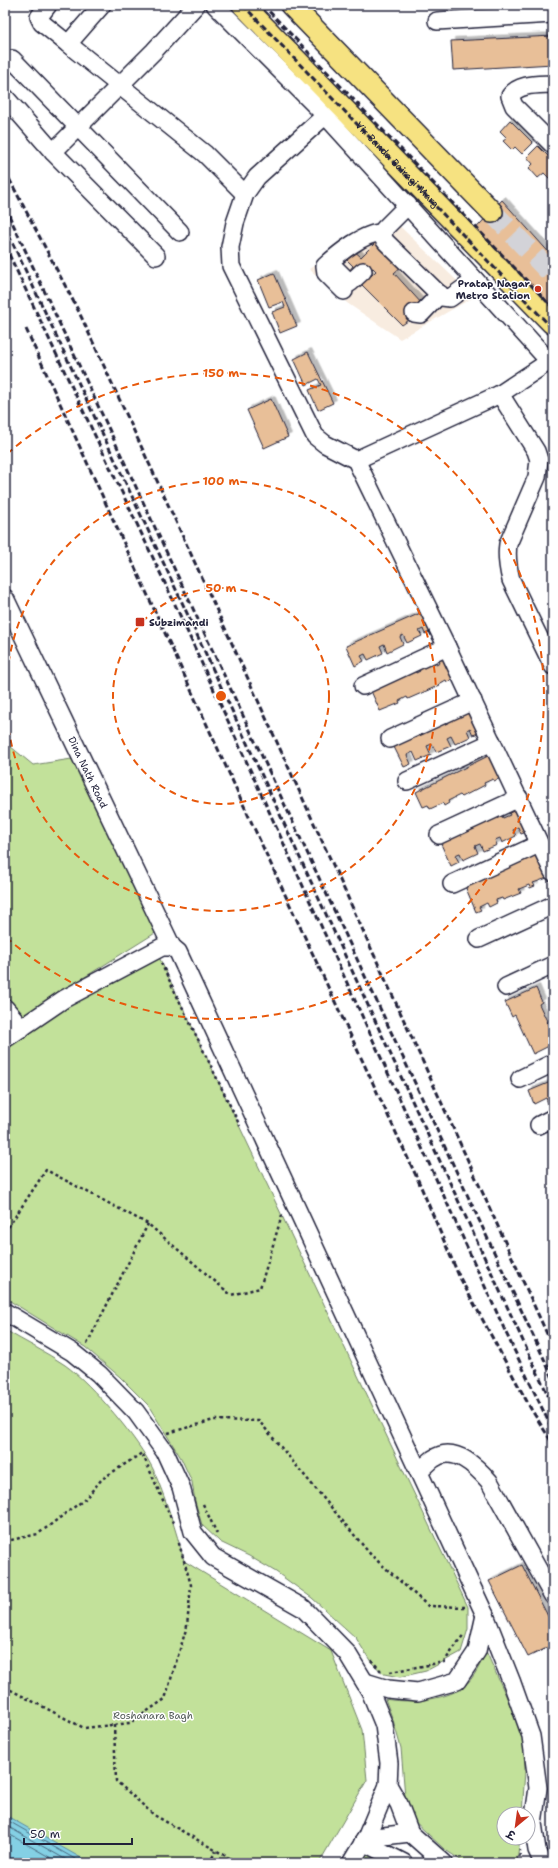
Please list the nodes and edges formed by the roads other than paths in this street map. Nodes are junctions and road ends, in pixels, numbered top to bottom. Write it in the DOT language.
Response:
graph roads {
  1 [pos="48,5"];
  2 [pos="102,5"];
  3 [pos="196,5"];
  4 [pos="215,5"];
  5 [pos="243,5"];
  6 [pos="291,5"];
  7 [pos="553,14"];
  8 [pos="437,21"];
  9 [pos="68,44"];
  10 [pos="12,59"];
  11 [pos="553,84"];
  12 [pos="119,85"];
  13 [pos="5,96"];
  14 [pos="332,109"];
  15 [pos="78,127"];
  16 [pos="553,145"];
  17 [pos="53,152"];
  18 [pos="245,194"];
  19 [pos="408,205"];
  20 [pos="492,212"];
  21 [pos="180,232"];
  22 [pos="383,233"];
  23 [pos="156,256"];
  24 [pos="330,262"];
  25 [pos="363,271"];
  26 [pos="475,280"];
  27 [pos="344,291"];
  28 [pos="440,294"];
  29 [pos="414,313"];
  30 [pos="552,323"];
  31 [pos="551,360"];
  32 [pos="500,394"];
  33 [pos="356,460"];
  34 [pos="5,598"];
  35 [pos="448,647"];
  36 [pos="553,666"];
  37 [pos="363,686"];
  38 [pos="473,701"];
  39 [pos="390,739"];
  40 [pos="492,742"];
  41 [pos="407,781"];
  42 [pos="519,798"];
  43 [pos="439,835"];
  44 [pos="540,844"];
  45 [pos="553,872"];
  46 [pos="452,884"];
  47 [pos="553,905"];
  48 [pos="479,939"];
  49 [pos="172,947"];
  50 [pos="553,966"];
  51 [pos="506,987"];
  52 [pos="5,1008"];
  53 [pos="22,1028"];
  54 [pos="5,1039"];
  55 [pos="553,1063"];
  56 [pos="520,1079"];
  57 [pos="5,1312"];
  58 [pos="419,1472"];
  59 [pos="553,1596"];
  60 [pos="485,1614"];
  61 [pos="365,1682"];
  62 [pos="388,1785"];
  63 [pos="410,1833"];
  64 [pos="365,1840"];
  65 [pos="351,1863"];
  66 [pos="404,1863"];
  67 [pos="444,1863"];
  68 [pos="543,1863"];
  1 -- 9 [label="street"];
  2 -- 9 [label="street"];
  3 -- 12 [label="street"];
  4 -- 14 [label="street"];
  5 -- 14 [label="main road, Vir Banda Bairagi Marg"];
  6 -- 20 [label="main road"];
  7 -- 8 [label="street"];
  9 -- 12 [label="street"];
  10 -- 15 [label="street"];
  11 -- 16 [label="street"];
  12 -- 15 [label="street"];
  12 -- 18 [label="street"];
  13 -- 17 [label="street"];
  14 -- 18 [label="street"];
  14 -- 19 [label="street"];
  14 -- 30 [label="main road, Vir Banda Bairagi Marg"];
  15 -- 17 [label="street"];
  15 -- 21 [label="street"];
  17 -- 23 [label="street"];
  18 -- 33 [label="street"];
  19 -- 22 [label="street"];
  19 -- 26 [label="street"];
  22 -- 24 [label="street"];
  22 -- 28 [label="street"];
  24 -- 25 [label="street"];
  24 -- 27 [label="street"];
  26 -- 28 [label="street"];
  26 -- 31 [label="street"];
  28 -- 29 [label="street"];
  31 -- 32 [label="street"];
  32 -- 33 [label="street"];
  32 -- 36 [label="street"];
  33 -- 35 [label="street"];
  34 -- 49 [label="street, Dina Nath Road"];
  35 -- 37 [label="street"];
  35 -- 38 [label="street"];
  38 -- 39 [label="street"];
  38 -- 40 [label="street"];
  40 -- 41 [label="street"];
  40 -- 42 [label="street"];
  42 -- 43 [label="street"];
  42 -- 44 [label="street"];
  44 -- 45 [label="street"];
  44 -- 46 [label="street"];
  47 -- 48 [label="street"];
  49 -- 53 [label="street"];
  49 -- 58 [label="street, Dina Nath Road"];
  50 -- 51 [label="street"];
  52 -- 53 [label="street"];
  53 -- 54 [label="street"];
  55 -- 56 [label="street"];
  57 -- 61 [label="street"];
  58 -- 59 [label="street"];
  58 -- 60 [label="street, Dina Nath Road"];
  60 -- 61 [label="street"];
  60 -- 68 [label="street, Dina Nath Road"];
  61 -- 62 [label="street"];
  62 -- 63 [label="street"];
  62 -- 64 [label="street"];
  63 -- 64 [label="street"];
  63 -- 67 [label="street"];
  64 -- 65 [label="street"];
  64 -- 66 [label="street"];
}
